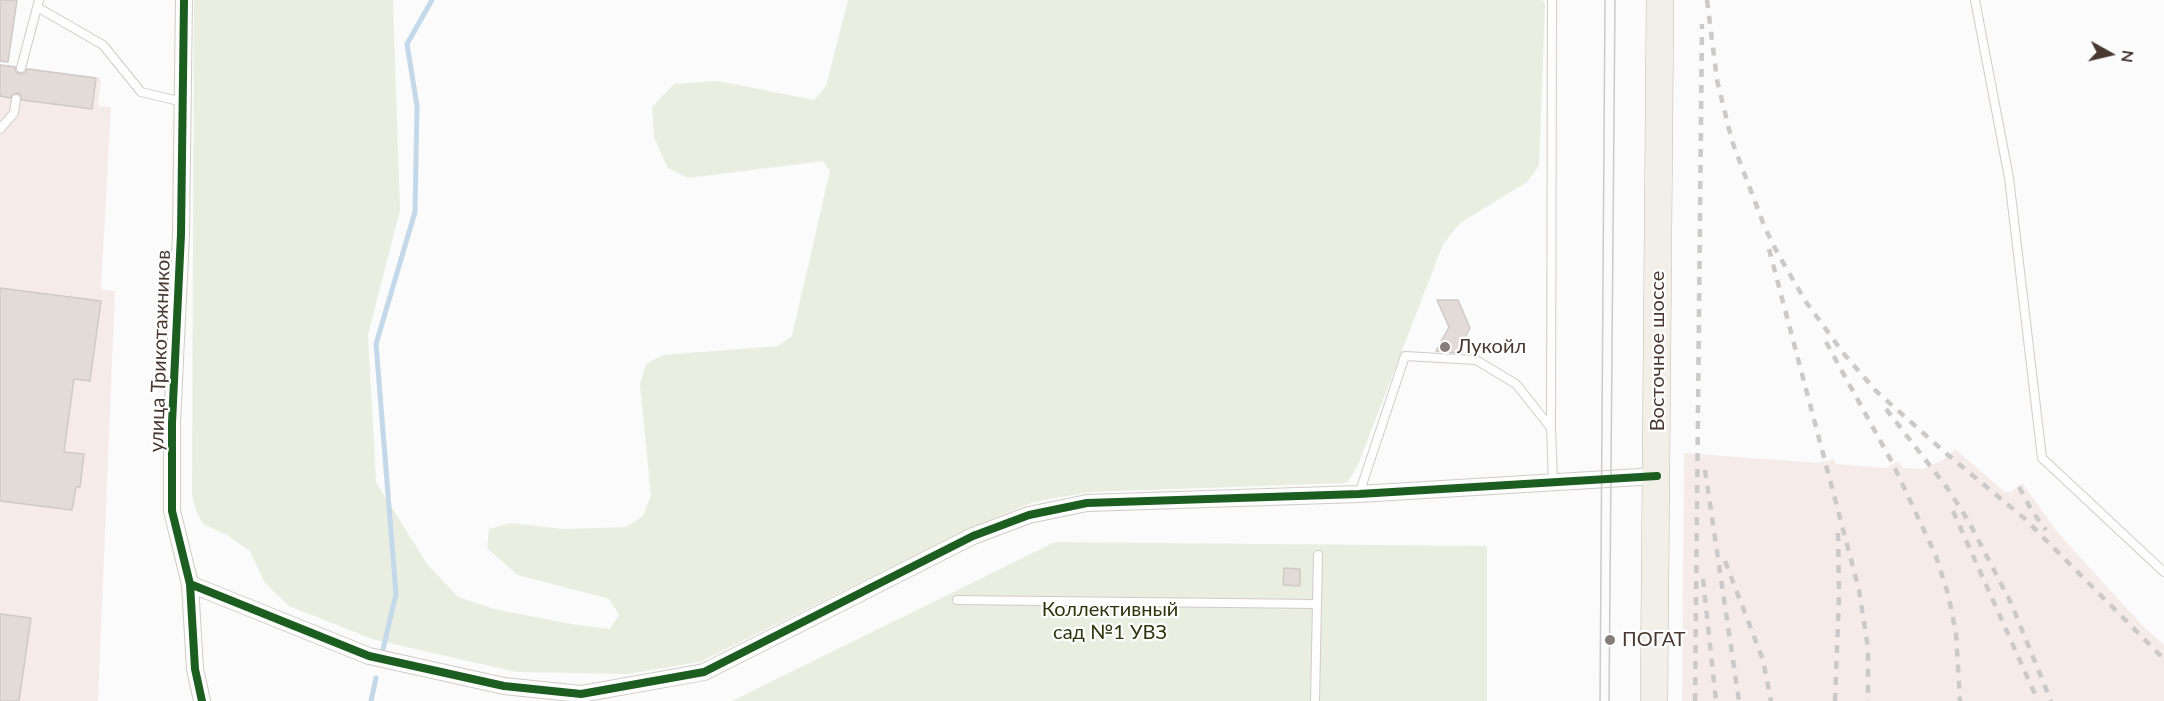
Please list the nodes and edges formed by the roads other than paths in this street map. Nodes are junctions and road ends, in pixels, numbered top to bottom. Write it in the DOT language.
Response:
graph roads {
  1 [pos="184,0"];
  2 [pos="1552,0"];
  3 [pos="1660,0"];
  4 [pos="1975,0"];
  5 [pos="38,3"];
  6 [pos="21,68"];
  7 [pos="16,99"];
  8 [pos="183,102"];
  9 [pos="0,129"];
  10 [pos="1551,428"];
  11 [pos="1657,476"];
  12 [pos="1553,483"];
  13 [pos="1359,494"];
  14 [pos="1318,555"];
  15 [pos="2164,572"];
  16 [pos="190,584"];
  17 [pos="957,600"];
  18 [pos="1317,604"];
  19 [pos="201,701"];
  20 [pos="1315,701"];
  21 [pos="1654,701"];
  1 -- 8 [label="street, улица Трикотажников"];
  2 -- 10 [label="lane"];
  3 -- 11 [label="main road, Восточное шоссе"];
  4 -- 15 [label="lane"];
  5 -- 6 [label="lane"];
  5 -- 8 [label="lane"];
  7 -- 9 [label="lane"];
  8 -- 16 [label="street, улица Трикотажников"];
  10 -- 12 [label="lane"];
  10 -- 13 [label="lane"];
  11 -- 12 [label="street"];
  11 -- 21 [label="main road, Восточное шоссе"];
  12 -- 13 [label="street"];
  13 -- 16 [label="street"];
  14 -- 18 [label="lane"];
  16 -- 19 [label="street, улица Трикотажников"];
  17 -- 18 [label="lane"];
  18 -- 20 [label="lane"];
}
